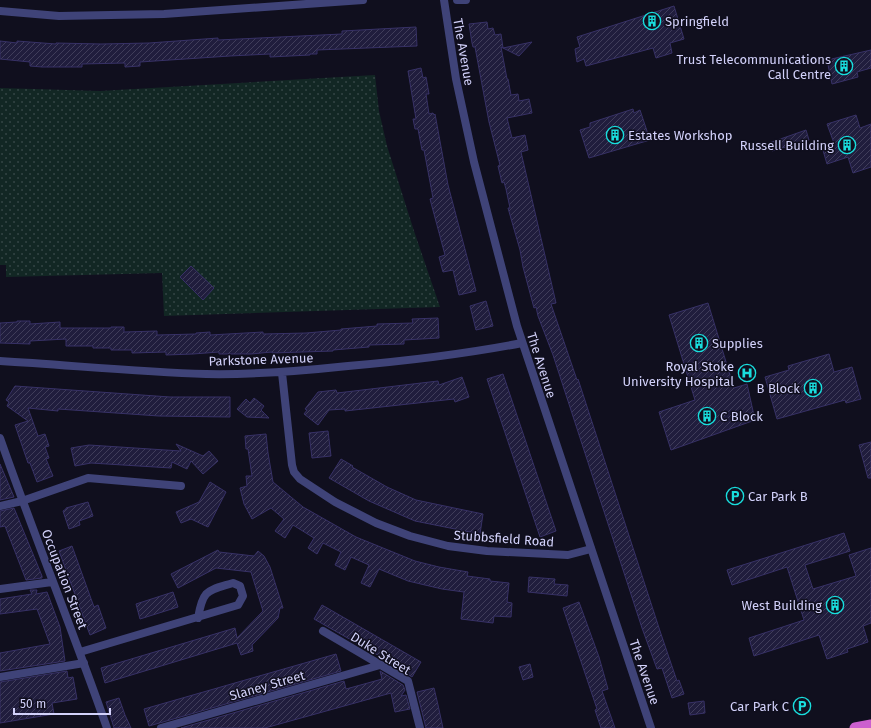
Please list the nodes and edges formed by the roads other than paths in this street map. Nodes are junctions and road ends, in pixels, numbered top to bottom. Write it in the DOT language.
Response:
graph roads {
  1 [pos="363,0"];
  2 [pos="444,0"];
  3 [pos="458,0"];
  4 [pos="466,0"];
  5 [pos="0,11"];
  6 [pos="522,343"];
  7 [pos="0,361"];
  8 [pos="282,373"];
  9 [pos="0,438"];
  10 [pos="181,486"];
  11 [pos="22,501"];
  12 [pos="0,506"];
  13 [pos="591,549"];
  14 [pos="52,582"];
  15 [pos="0,589"];
  16 [pos="198,618"];
  17 [pos="322,631"];
  18 [pos="80,652"];
  19 [pos="84,663"];
  20 [pos="380,665"];
  21 [pos="0,677"];
  22 [pos="871,726"];
  23 [pos="107,728"];
  24 [pos="161,728"];
  25 [pos="420,728"];
  26 [pos="651,728"];
  27 [pos="855,728"];
  1 -- 5 [label="street"];
  2 -- 6 [label="street, The Avenue"];
  3 -- 4 [label="street"];
  6 -- 8 [label="street, Parkstone Avenue"];
  6 -- 13 [label="street, The Avenue"];
  7 -- 8 [label="street, Parkstone Avenue"];
  8 -- 13 [label="street, Stubbsfield Road"];
  9 -- 11 [label="street, Occupation Street"];
  10 -- 11 [label="street"];
  11 -- 12 [label="street"];
  11 -- 14 [label="street, Occupation Street"];
  13 -- 26 [label="street, The Avenue"];
  14 -- 15 [label="street"];
  14 -- 18 [label="street, Occupation Street"];
  16 -- 16 [label="street"];
  16 -- 18 [label="street"];
  17 -- 20 [label="street, Duke Street"];
  18 -- 19 [label="street, Occupation Street"];
  19 -- 21 [label="street"];
  19 -- 23 [label="street, Occupation Street"];
  20 -- 24 [label="street, Slaney Street"];
  20 -- 25 [label="street, Duke Street"];
  22 -- 27 [label="highway"];
}
